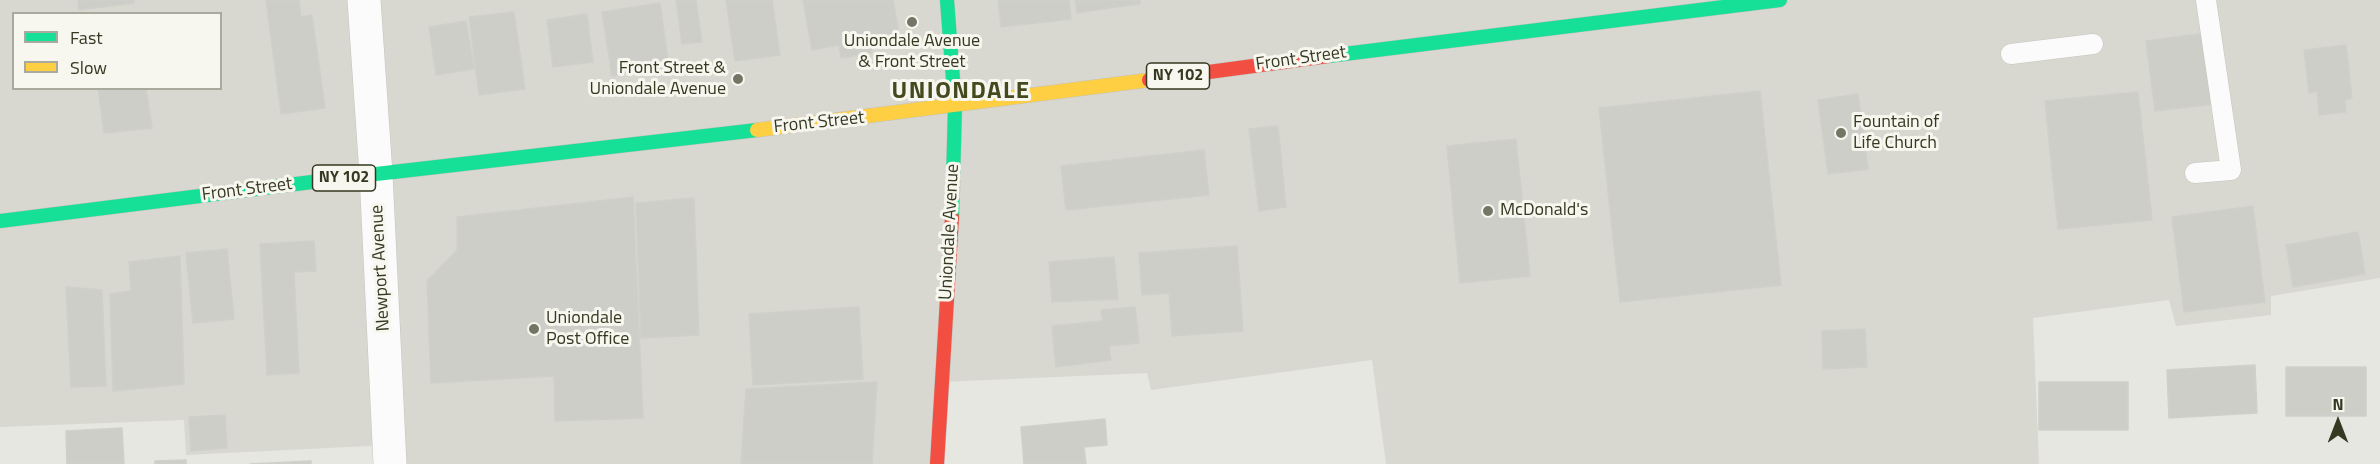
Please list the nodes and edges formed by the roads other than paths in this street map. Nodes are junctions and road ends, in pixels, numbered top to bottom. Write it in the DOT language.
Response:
graph roads {
  1 [pos="364,0"];
  2 [pos="947,0"];
  3 [pos="1780,0"];
  4 [pos="2206,0"];
  5 [pos="2093,44"];
  6 [pos="2012,54"];
  7 [pos="955,106"];
  8 [pos="2195,173"];
  9 [pos="376,174"];
  10 [pos="0,221"];
  11 [pos="390,464"];
  12 [pos="937,464"];
  1 -- 9 [label="street, Newport Avenue"];
  2 -- 7 [label="main road, Uniondale Avenue"];
  3 -- 7 [label="main road, Front Street / NY 102"];
  4 -- 8 [label="lane"];
  5 -- 6 [label="lane"];
  7 -- 9 [label="main road, Front Street / NY 102"];
  7 -- 12 [label="main road, Uniondale Avenue"];
  9 -- 10 [label="main road, Front Street / NY 102"];
  9 -- 11 [label="street, Newport Avenue"];
}
